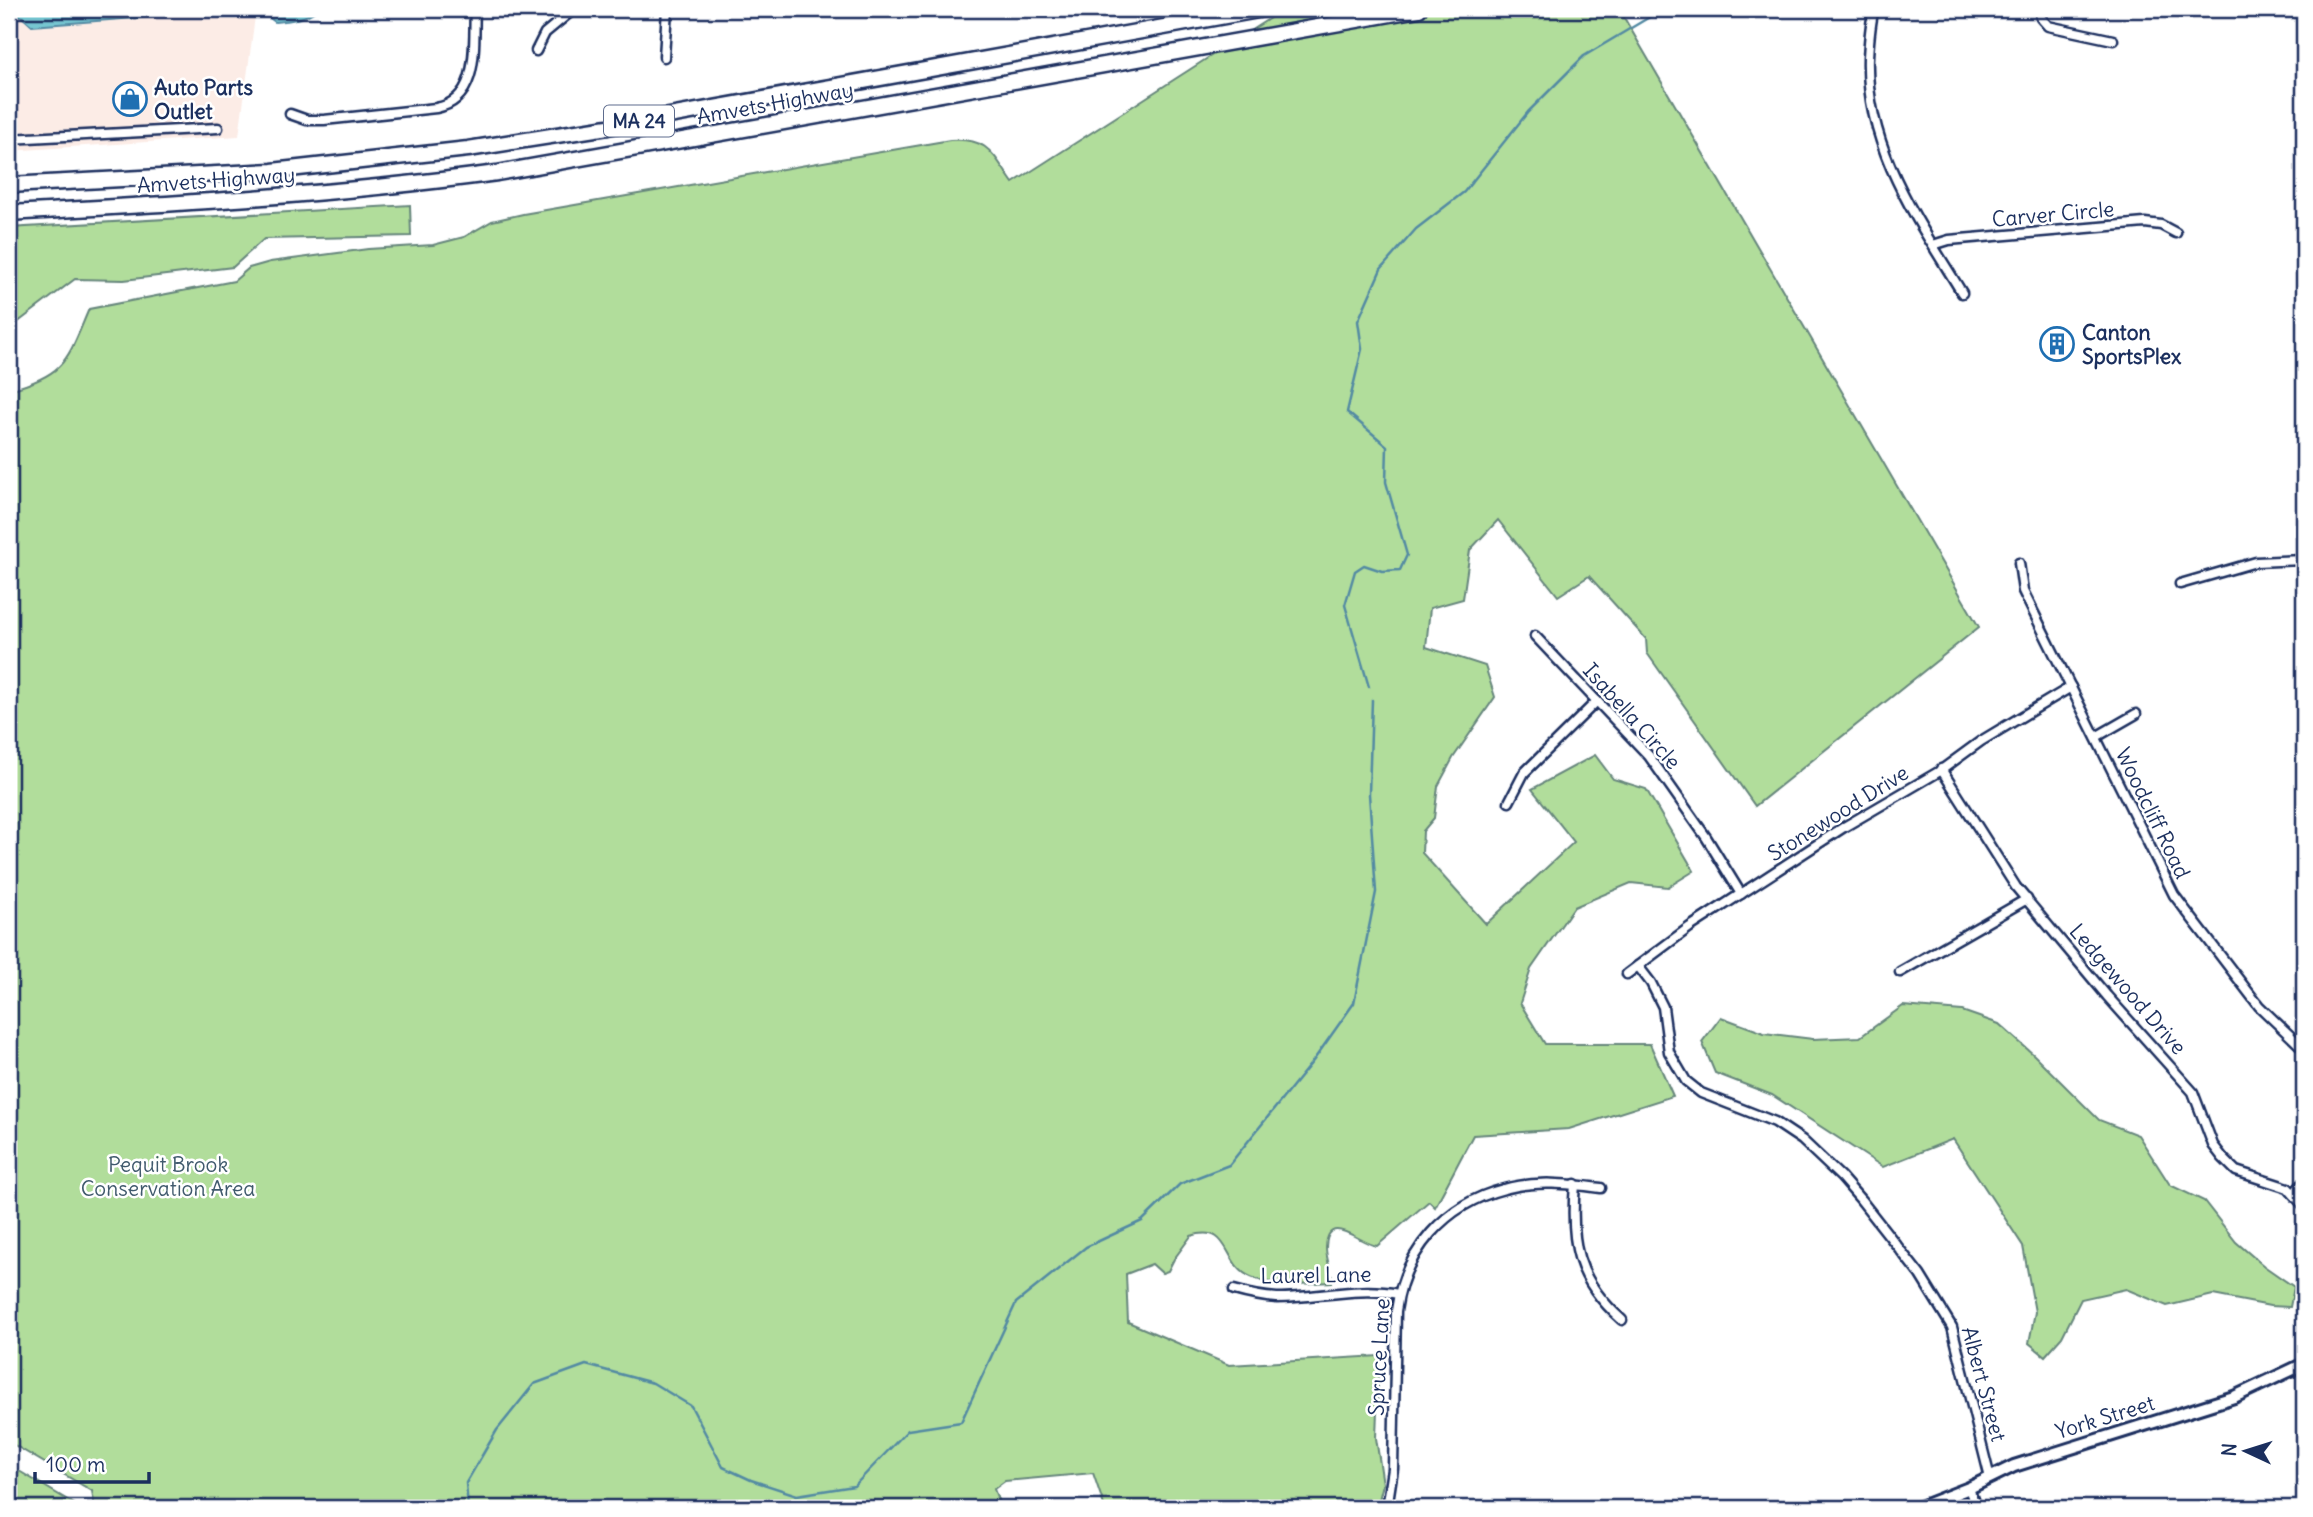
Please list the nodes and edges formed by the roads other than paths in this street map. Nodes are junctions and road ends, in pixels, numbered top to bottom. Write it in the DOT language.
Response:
graph roads {
  1 [pos="475,9"];
  2 [pos="574,9"];
  3 [pos="667,9"];
  4 [pos="1264,9"];
  5 [pos="1419,9"];
  6 [pos="1874,9"];
  7 [pos="2039,9"];
  8 [pos="2113,40"];
  9 [pos="536,51"];
  10 [pos="664,57"];
  11 [pos="290,114"];
  12 [pos="218,128"];
  13 [pos="9,139"];
  14 [pos="9,186"];
  15 [pos="9,213"];
  16 [pos="2176,233"];
  17 [pos="1933,245"];
  18 [pos="1962,293"];
  19 [pos="2304,560"];
  20 [pos="2019,563"];
  21 [pos="2180,584"];
  22 [pos="1535,636"];
  23 [pos="2071,687"];
  24 [pos="1597,701"];
  25 [pos="2136,714"];
  26 [pos="2096,737"];
  27 [pos="1941,769"];
  28 [pos="1509,802"];
  29 [pos="1741,894"];
  30 [pos="2027,899"];
  31 [pos="1638,966"];
  32 [pos="1900,972"];
  33 [pos="1627,974"];
  34 [pos="2304,1049"];
  35 [pos="2304,1182"];
  36 [pos="1576,1184"];
  37 [pos="1601,1188"];
  38 [pos="2294,1193"];
  39 [pos="2304,1206"];
  40 [pos="1234,1290"];
  41 [pos="1398,1294"];
  42 [pos="1622,1320"];
  43 [pos="2304,1364"];
  44 [pos="1990,1478"];
  45 [pos="1969,1488"];
  46 [pos="1387,1508"];
  47 [pos="1918,1508"];
  48 [pos="1976,1508"];
  1 -- 11 [label="street"];
  2 -- 9 [label="street"];
  3 -- 10 [label="street"];
  4 -- 14 [label="highway, Amvets Highway / MA 24"];
  5 -- 15 [label="highway, Amvets Highway / MA 24"];
  6 -- 17 [label="street"];
  7 -- 8 [label="street"];
  12 -- 13 [label="street"];
  16 -- 17 [label="street, Carver Circle"];
  17 -- 18 [label="street"];
  19 -- 21 [label="street"];
  20 -- 23 [label="street, Woodcliff Road"];
  22 -- 24 [label="street, Isabella Circle"];
  23 -- 26 [label="street, Woodcliff Road"];
  23 -- 27 [label="street, Stonewood Drive"];
  24 -- 28 [label="street"];
  24 -- 29 [label="street, Isabella Circle"];
  25 -- 26 [label="street"];
  26 -- 34 [label="street, Woodcliff Road"];
  27 -- 29 [label="street, Stonewood Drive"];
  27 -- 30 [label="street, Ledgewood Drive"];
  29 -- 31 [label="street, Stonewood Drive"];
  30 -- 32 [label="street"];
  30 -- 38 [label="street, Ledgewood Drive"];
  31 -- 33 [label="street, Stonewood Drive"];
  31 -- 44 [label="street, Albert Street"];
  35 -- 38 [label="street"];
  36 -- 37 [label="street, Spruce Lane"];
  36 -- 41 [label="street, Spruce Lane"];
  36 -- 42 [label="street"];
  38 -- 39 [label="street, Ledgewood Drive"];
  40 -- 41 [label="street, Laurel Lane"];
  41 -- 46 [label="street, Spruce Lane"];
  43 -- 44 [label="street, York Street"];
  44 -- 45 [label="street, York Street"];
  45 -- 47 [label="street, York Street"];
  45 -- 48 [label="street"];
}
